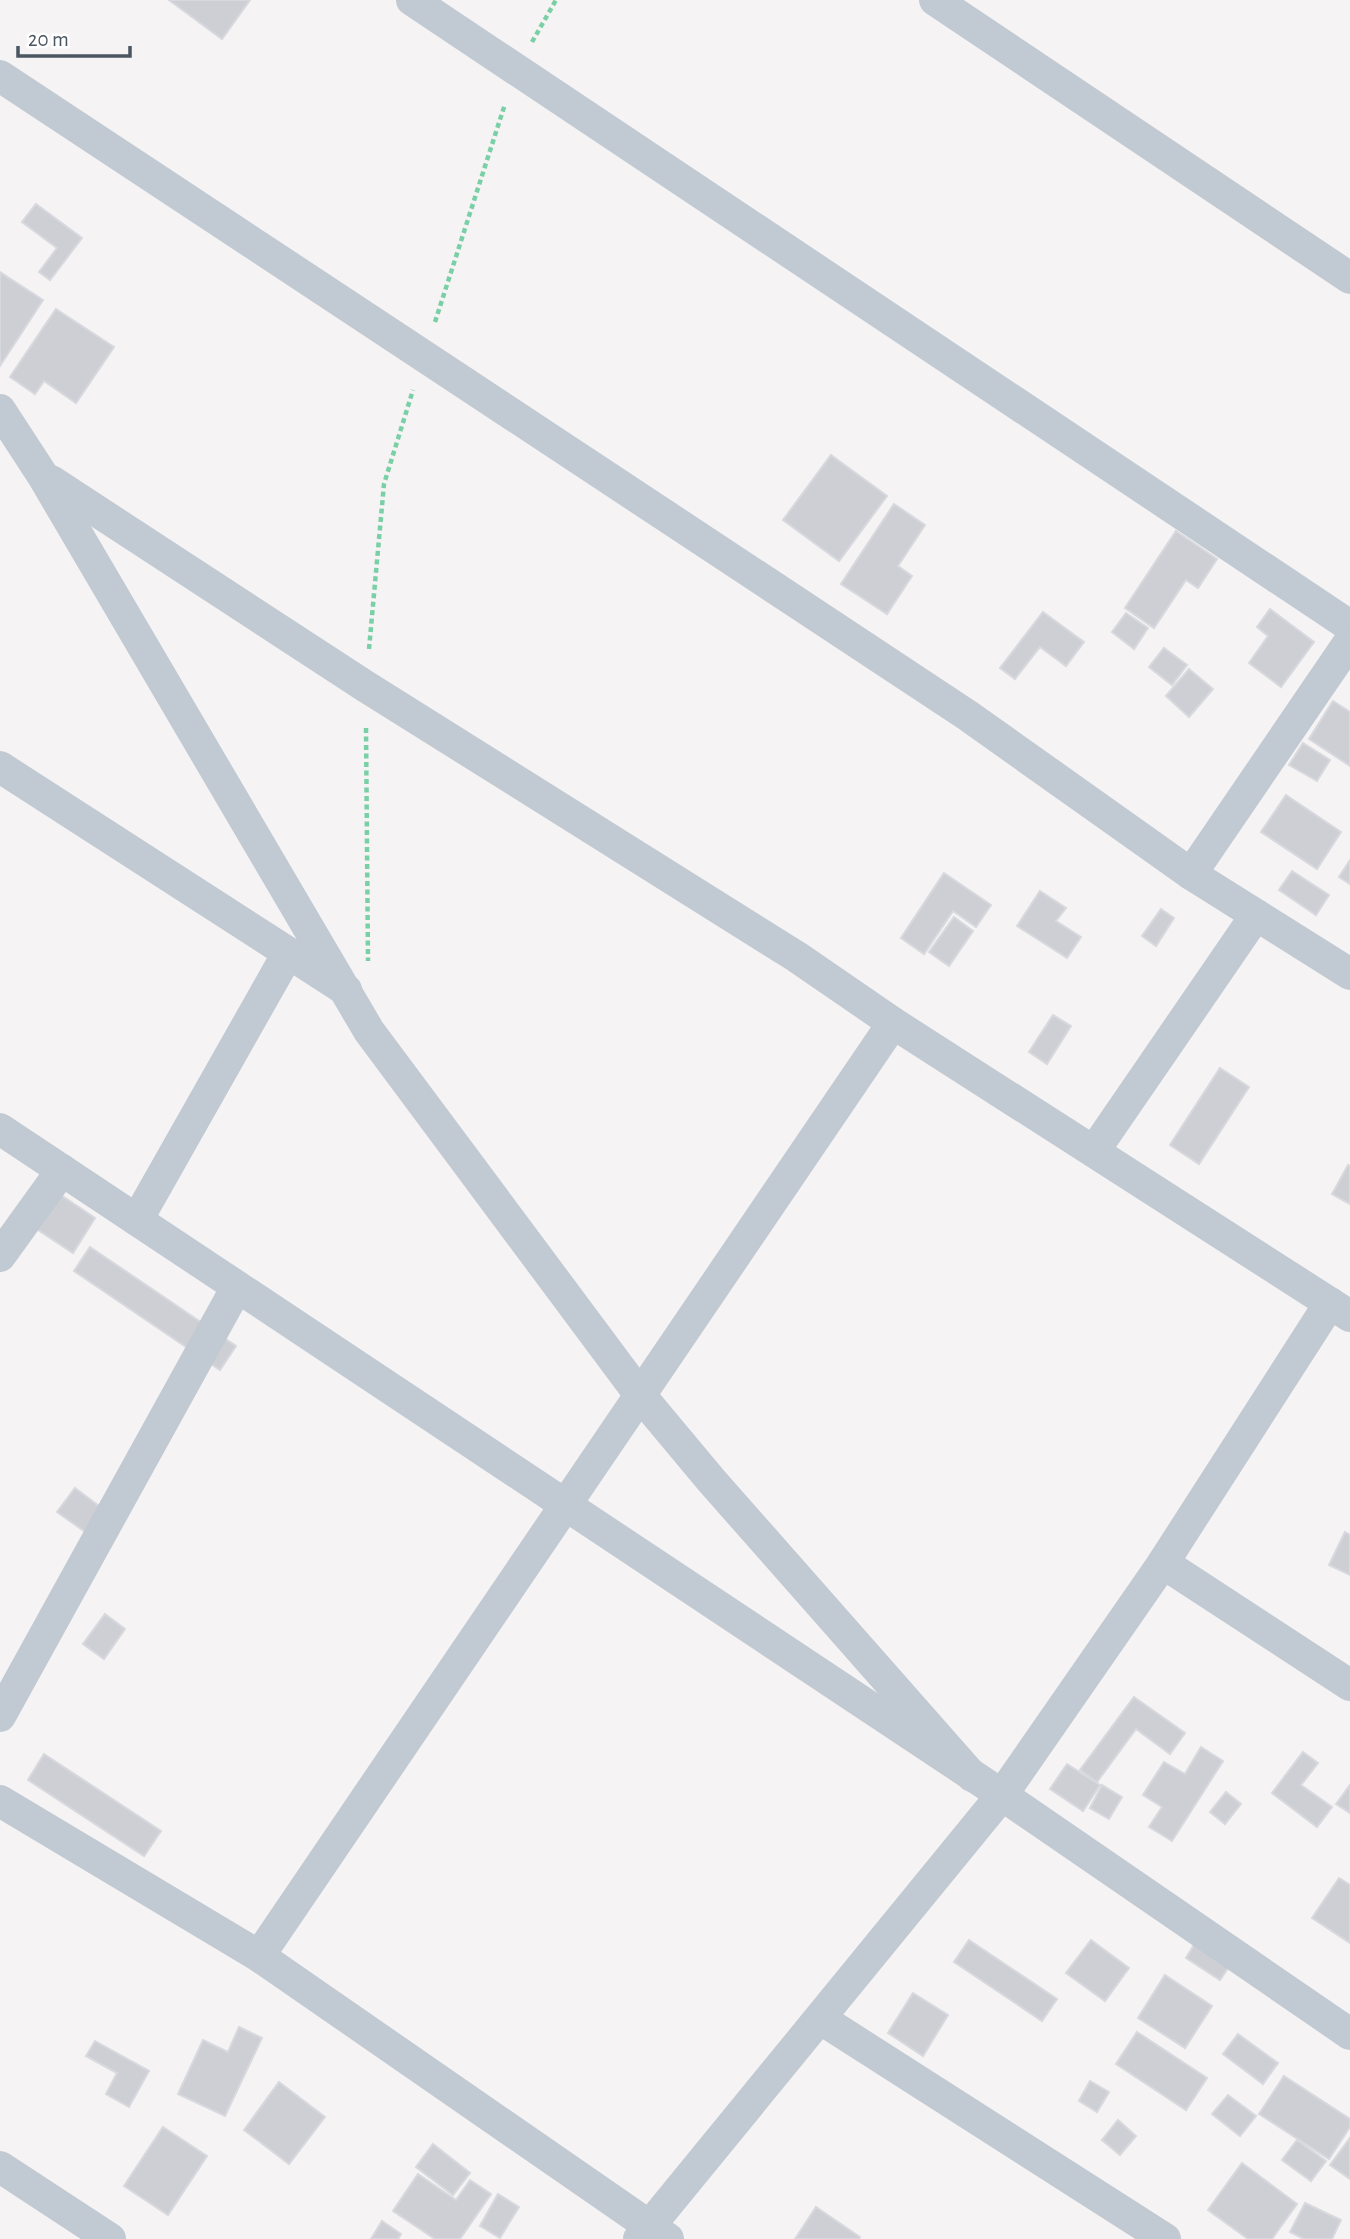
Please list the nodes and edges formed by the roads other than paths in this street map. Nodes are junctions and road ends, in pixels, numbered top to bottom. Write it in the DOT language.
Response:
graph roads {
  1 [pos="412,0"];
  2 [pos="934,0"];
  3 [pos="0,76"];
  4 [pos="1350,278"];
  5 [pos="0,410"];
  6 [pos="0,447"];
  7 [pos="43,476"];
  8 [pos="1350,626"];
  9 [pos="1350,641"];
  10 [pos="0,767"];
  11 [pos="1191,874"];
  12 [pos="1256,915"];
  13 [pos="288,955"];
  14 [pos="1350,974"];
  15 [pos="348,991"];
  16 [pos="893,1023"];
  17 [pos="0,1129"];
  18 [pos="1094,1151"];
  19 [pos="62,1170"];
  20 [pos="137,1220"];
  21 [pos="0,1256"];
  22 [pos="237,1287"];
  23 [pos="1340,1310"];
  24 [pos="640,1395"];
  25 [pos="565,1505"];
  26 [pos="1163,1563"];
  27 [pos="1350,1685"];
  28 [pos="0,1716"];
  29 [pos="972,1776"];
  30 [pos="1002,1795"];
  31 [pos="0,1801"];
  32 [pos="259,1956"];
  33 [pos="821,2019"];
  34 [pos="1350,2034"];
  35 [pos="0,2167"];
  36 [pos="652,2235"];
  37 [pos="110,2239"];
  38 [pos="1165,2239"];
  1 -- 8 [label="street"];
  2 -- 4 [label="street"];
  3 -- 11 [label="street"];
  5 -- 7 [label="street"];
  6 -- 7 [label="street"];
  7 -- 15 [label="street"];
  7 -- 16 [label="street"];
  9 -- 11 [label="street"];
  10 -- 13 [label="street"];
  11 -- 12 [label="street"];
  12 -- 14 [label="street"];
  12 -- 18 [label="street"];
  13 -- 15 [label="street"];
  13 -- 20 [label="street"];
  15 -- 24 [label="street"];
  16 -- 18 [label="street"];
  16 -- 24 [label="street"];
  17 -- 19 [label="street"];
  18 -- 23 [label="street"];
  19 -- 20 [label="street"];
  19 -- 21 [label="street"];
  20 -- 22 [label="street"];
  22 -- 25 [label="street"];
  22 -- 28 [label="street"];
  23 -- 26 [label="street"];
  24 -- 25 [label="street"];
  24 -- 29 [label="street"];
  25 -- 29 [label="street"];
  25 -- 32 [label="street"];
  26 -- 27 [label="street"];
  26 -- 30 [label="street"];
  29 -- 30 [label="street"];
  30 -- 33 [label="street"];
  30 -- 34 [label="street"];
  31 -- 32 [label="street"];
  32 -- 36 [label="street"];
  33 -- 36 [label="street"];
  33 -- 38 [label="street"];
  35 -- 37 [label="street"];
}
